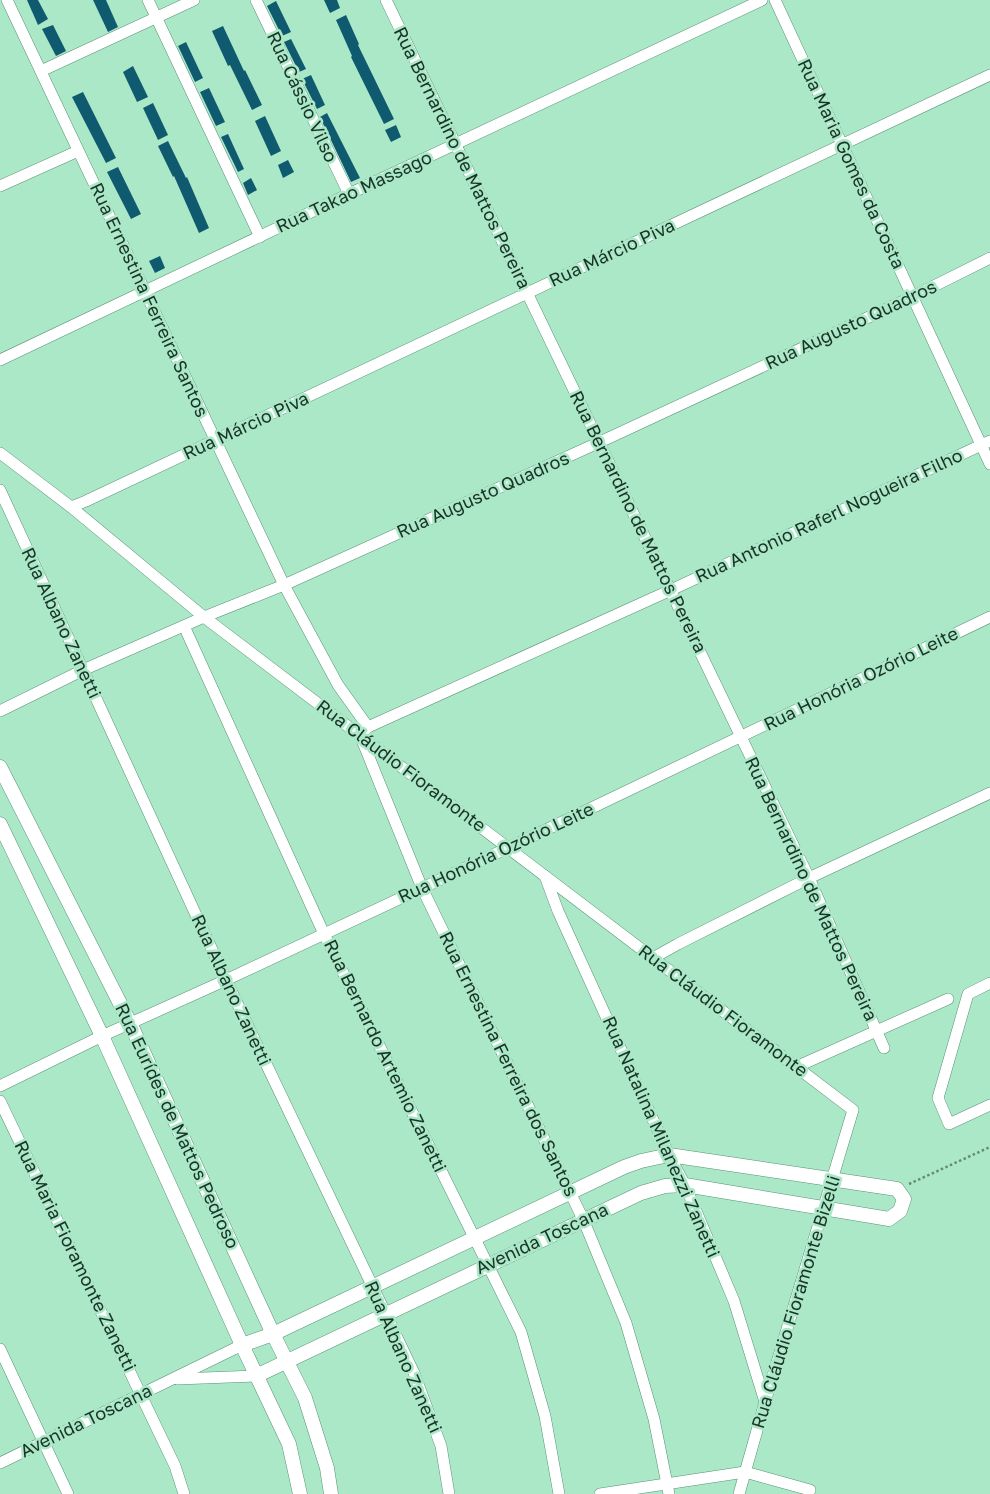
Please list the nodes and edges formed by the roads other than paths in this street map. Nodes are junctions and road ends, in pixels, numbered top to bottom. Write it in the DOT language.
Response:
graph roads {
  1 [pos="7,0"];
  2 [pos="148,0"];
  3 [pos="194,0"];
  4 [pos="256,0"];
  5 [pos="387,0"];
  6 [pos="762,0"];
  7 [pos="775,0"];
  8 [pos="0,3"];
  9 [pos="157,17"];
  10 [pos="41,71"];
  11 [pos="990,75"];
  12 [pos="456,144"];
  13 [pos="842,145"];
  14 [pos="78,151"];
  15 [pos="0,186"];
  16 [pos="348,194"];
  17 [pos="260,237"];
  18 [pos="990,258"];
  19 [pos="145,291"];
  20 [pos="528,293"];
  21 [pos="912,297"];
  22 [pos="0,360"];
  23 [pos="215,440"];
  24 [pos="600,442"];
  25 [pos="986,443"];
  26 [pos="0,452"];
  27 [pos="990,464"];
  28 [pos="0,490"];
  29 [pos="71,507"];
  30 [pos="284,585"];
  31 [pos="671,590"];
  32 [pos="204,617"];
  33 [pos="990,617"];
  34 [pos="184,626"];
  35 [pos="83,670"];
  36 [pos="0,711"];
  37 [pos="364,731"];
  38 [pos="741,736"];
  39 [pos="0,767"];
  40 [pos="990,793"];
  41 [pos="0,824"];
  42 [pos="508,848"];
  43 [pos="545,876"];
  44 [pos="809,878"];
  45 [pos="422,888"];
  46 [pos="324,934"];
  47 [pos="653,958"];
  48 [pos="226,980"];
  49 [pos="990,983"];
  50 [pos="948,998"];
  51 [pos="130,1023"];
  52 [pos="876,1030"];
  53 [pos="102,1036"];
  54 [pos="884,1048"];
  55 [pos="796,1067"];
  56 [pos="0,1086"];
  57 [pos="0,1101"];
  58 [pos="990,1105"];
  59 [pos="853,1110"];
  60 [pos="669,1155"];
  61 [pos="832,1180"];
  62 [pos="685,1185"];
  63 [pos="570,1192"];
  64 [pos="824,1208"];
  65 [pos="584,1219"];
  66 [pos="474,1238"];
  67 [pos="488,1265"];
  68 [pos="373,1286"];
  69 [pos="386,1314"];
  70 [pos="274,1334"];
  71 [pos="242,1345"];
  72 [pos="0,1349"];
  73 [pos="287,1362"];
  74 [pos="256,1376"];
  75 [pos="173,1379"];
  76 [pos="141,1394"];
  77 [pos="765,1402"];
  78 [pos="43,1442"];
  79 [pos="0,1463"];
  80 [pos="745,1472"];
  81 [pos="668,1489"];
  82 [pos="810,1490"];
  83 [pos="68,1494"];
  84 [pos="184,1494"];
  85 [pos="300,1494"];
  86 [pos="332,1494"];
  87 [pos="449,1494"];
  88 [pos="559,1494"];
  89 [pos="600,1494"];
  90 [pos="739,1494"];
  1 -- 8 [label="street"];
  1 -- 10 [label="street, Rua Ernestina Ferreira Santos"];
  2 -- 9 [label="street"];
  3 -- 9 [label="street"];
  4 -- 16 [label="street, Rua Cássio Vilso"];
  5 -- 12 [label="street, Rua Bernardino de Mattos Pereira"];
  6 -- 12 [label="street, Rua Takao Massago"];
  7 -- 13 [label="street, Rua Maria Gomes da Costa"];
  9 -- 10 [label="street"];
  9 -- 17 [label="street"];
  10 -- 14 [label="street, Rua Ernestina Ferreira Santos"];
  11 -- 13 [label="street, Rua Márcio Piva"];
  12 -- 16 [label="street, Rua Takao Massago"];
  12 -- 20 [label="street, Rua Bernardino de Mattos Pereira"];
  13 -- 20 [label="street, Rua Márcio Piva"];
  13 -- 21 [label="street, Rua Maria Gomes da Costa"];
  14 -- 15 [label="street"];
  14 -- 19 [label="street, Rua Ernestina Ferreira Santos"];
  16 -- 17 [label="street, Rua Takao Massago"];
  17 -- 19 [label="street, Rua Takao Massago"];
  18 -- 21 [label="street, Rua Augusto Quadros"];
  19 -- 22 [label="street, Rua Takao Massago"];
  19 -- 23 [label="street, Rua Ernestina Ferreira Santos"];
  20 -- 23 [label="street, Rua Márcio Piva"];
  20 -- 24 [label="street, Rua Bernardino de Mattos Pereira"];
  21 -- 24 [label="street, Rua Augusto Quadros"];
  21 -- 25 [label="street, Rua Maria Gomes da Costa"];
  23 -- 29 [label="street, Rua Márcio Piva"];
  23 -- 30 [label="street, Rua Ernestina Ferreira Santos"];
  24 -- 30 [label="street, Rua Augusto Quadros"];
  24 -- 31 [label="street, Rua Bernardino de Mattos Pereira"];
  25 -- 27 [label="street, Rua Maria Gomes da Costa"];
  25 -- 31 [label="street, Rua Antonio Raferl Nogueira Filho"];
  26 -- 29 [label="street, Rua Cláudio Fioramonte"];
  28 -- 35 [label="street, Rua Albano Zanetti"];
  29 -- 32 [label="street, Rua Cláudio Fioramonte"];
  30 -- 32 [label="street, Rua Augusto Quadros"];
  30 -- 37 [label="street, Rua Ernestina Ferreira Santos"];
  31 -- 37 [label="street, Rua Antonio Raferl Nogueira Filho"];
  31 -- 38 [label="street, Rua Bernardino de Mattos Pereira"];
  32 -- 34 [label="street, Rua Augusto Quadros"];
  32 -- 37 [label="street, Rua Cláudio Fioramonte"];
  33 -- 38 [label="street, Rua Honória Ozório Leite"];
  34 -- 35 [label="street, Rua Augusto Quadros"];
  34 -- 46 [label="street, Rua Bernardo Artemio Zanetti"];
  35 -- 36 [label="street, Rua Augusto Quadros"];
  35 -- 48 [label="street, Rua Albano Zanetti"];
  37 -- 42 [label="street, Rua Cláudio Fioramonte"];
  37 -- 45 [label="street, Rua Ernestina Ferreira dos Santos"];
  38 -- 42 [label="street, Rua Honória Ozório Leite"];
  38 -- 44 [label="street, Rua Bernardino de Mattos Pereira"];
  39 -- 51 [label="street, Rua Eurídes de Mattos Pedroso"];
  40 -- 44 [label="street"];
  41 -- 53 [label="street, Rua Eurídes de Mattos Pedroso"];
  42 -- 43 [label="street, Rua Cláudio Fioramonte"];
  42 -- 45 [label="street, Rua Honória Ozório Leite"];
  43 -- 47 [label="street, Rua Cláudio Fioramonte"];
  43 -- 60 [label="street, Rua Natalina Milanezzi Zanetti"];
  44 -- 47 [label="street"];
  44 -- 52 [label="street, Rua Bernardino de Mattos Pereira"];
  45 -- 46 [label="street, Rua Honória Ozório Leite"];
  45 -- 63 [label="street, Rua Ernestina Ferreira dos Santos"];
  46 -- 48 [label="street, Rua Honória Ozório Leite"];
  46 -- 66 [label="street, Rua Bernardo Artemio Zanetti"];
  47 -- 55 [label="street, Rua Cláudio Fioramonte"];
  48 -- 51 [label="street, Rua Honória Ozório Leite"];
  48 -- 68 [label="street, Rua Albano Zanetti"];
  49 -- 58 [label="street"];
  50 -- 52 [label="street"];
  51 -- 53 [label="street, Rua Honória Ozório Leite"];
  51 -- 70 [label="street, Rua Eurídes de Mattos Pedroso"];
  52 -- 54 [label="street, Rua Bernardino de Mattos Pereira"];
  52 -- 55 [label="street"];
  53 -- 56 [label="street, Rua Honória Ozório Leite"];
  53 -- 71 [label="street, Rua Eurídes de Mattos Pedroso"];
  55 -- 59 [label="street, Rua Cláudio Fioramonte"];
  57 -- 76 [label="street, Rua Maria Fioramonte Zanetti"];
  59 -- 61 [label="street, Rua Cláudio Fioramonte Bizelli"];
  60 -- 61 [label="street, Avenida Toscana"];
  60 -- 62 [label="street, Rua Natalina Milanezzi Zanetti"];
  60 -- 63 [label="street, Avenida Toscana"];
  61 -- 64 [label="street, Rua Cláudio Fioramonte Bizelli"];
  61 -- 64 [label="street, Avenida Toscana"];
  62 -- 64 [label="street, Avenida Toscana"];
  62 -- 65 [label="street, Avenida Toscana"];
  62 -- 77 [label="street, Rua Natalina Milanezzi Zanetti"];
  63 -- 65 [label="street, Rua Ernestina Ferreira dos Santos"];
  63 -- 66 [label="street, Avenida Toscana"];
  64 -- 77 [label="street, Rua Cláudio Fioramonte Bizelli"];
  65 -- 67 [label="street, Avenida Toscana"];
  65 -- 81 [label="street, Rua Ernestina Ferreira dos Santos"];
  66 -- 67 [label="street, Rua Bernardo Artemio Zanetti"];
  66 -- 68 [label="street, Avenida Toscana"];
  67 -- 69 [label="street, Avenida Toscana"];
  67 -- 88 [label="street, Rua Bernardo Artemio Zanetti"];
  68 -- 69 [label="street, Rua Albano Zanetti"];
  68 -- 70 [label="street, Avenida Toscana"];
  69 -- 73 [label="street, Avenida Toscana"];
  69 -- 87 [label="street, Rua Albano Zanetti"];
  70 -- 71 [label="street, Avenida Toscana"];
  70 -- 73 [label="street, Rua Eurídes de Mattos Pedroso"];
  71 -- 74 [label="street, Rua Eurídes de Mattos Pedroso"];
  71 -- 75 [label="street, Avenida Toscana"];
  72 -- 78 [label="street"];
  73 -- 74 [label="street, Avenida Toscana"];
  73 -- 86 [label="street, Rua Eurídes de Mattos Pedroso"];
  74 -- 75 [label="street, Avenida Toscana"];
  74 -- 85 [label="street, Rua Eurídes de Mattos Pedroso"];
  75 -- 76 [label="street, Avenida Toscana"];
  76 -- 78 [label="street, Avenida Toscana"];
  76 -- 84 [label="street, Rua Maria Fioramonte Zanetti"];
  77 -- 80 [label="street, Rua Cláudio Fioramonte Bizelli"];
  78 -- 79 [label="street, Avenida Toscana"];
  78 -- 83 [label="street"];
  80 -- 81 [label="street"];
  80 -- 82 [label="street"];
  80 -- 90 [label="street, Rua Cláudio Fioramonte Bizelli"];
  81 -- 89 [label="street"];
}
